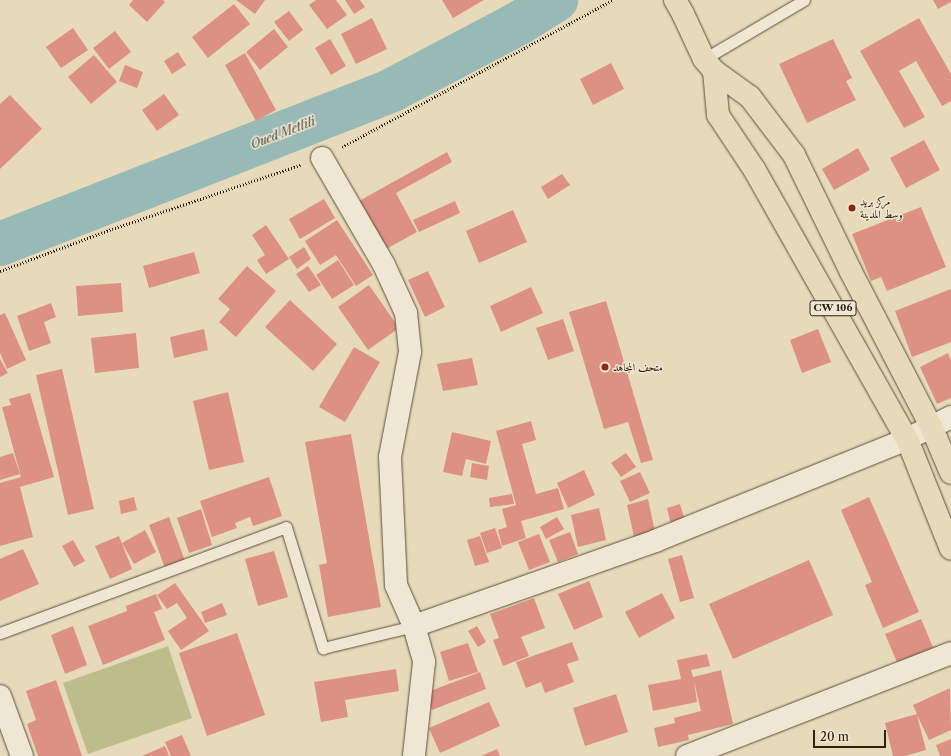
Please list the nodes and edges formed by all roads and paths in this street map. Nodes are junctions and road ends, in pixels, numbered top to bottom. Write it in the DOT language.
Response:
graph roads {
  1 [pos="804,0"];
  2 [pos="679,7"];
  3 [pos="709,65"];
  4 [pos="322,158"];
  5 [pos="951,417"];
  6 [pos="931,426"];
  7 [pos="907,439"];
  8 [pos="951,473"];
  9 [pos="951,549"];
  10 [pos="414,626"];
  11 [pos="0,633"];
  12 [pos="951,653"];
  13 [pos="0,696"];
  14 [pos="22,756"];
  15 [pos="414,756"];
  16 [pos="687,756"];
  1 -- 3 [label="lane"];
  2 -- 3 [label="main road, CW 106"];
  3 -- 6 [label="main road, CW 106"];
  3 -- 7 [label="main road, CW 106"];
  4 -- 10 [label="street"];
  5 -- 6 [label="street"];
  6 -- 7 [label="street"];
  6 -- 8 [label="main road, CW 106"];
  7 -- 9 [label="main road, CW 106"];
  7 -- 10 [label="street"];
  10 -- 11 [label="lane"];
  10 -- 15 [label="street"];
  12 -- 16 [label="street"];
  13 -- 14 [label="street"];
}
